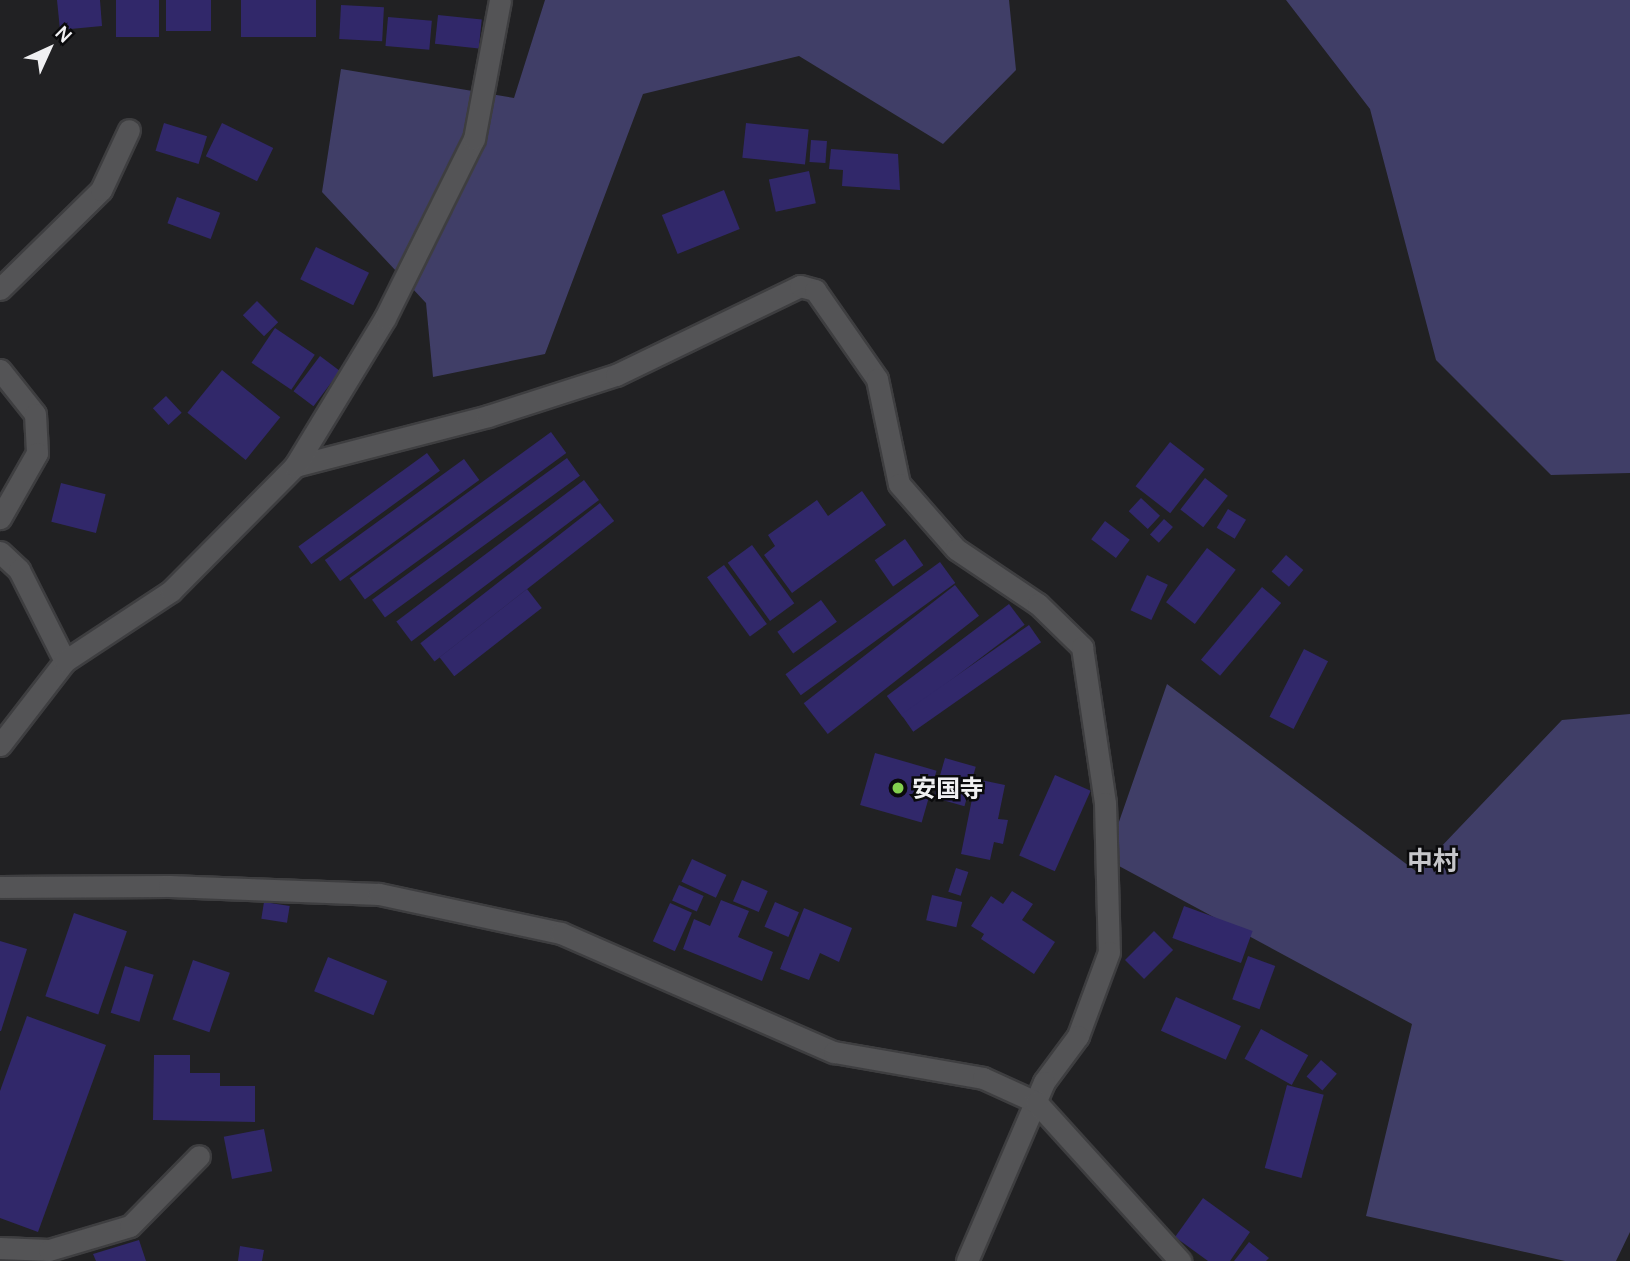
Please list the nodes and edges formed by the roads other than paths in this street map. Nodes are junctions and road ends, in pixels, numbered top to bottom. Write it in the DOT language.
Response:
graph roads {
  1 [pos="496,2"];
  2 [pos="129,130"];
  3 [pos="0,289"];
  4 [pos="0,370"];
  5 [pos="295,466"];
  6 [pos="0,517"];
  7 [pos="0,552"];
  8 [pos="65,661"];
  9 [pos="0,745"];
  10 [pos="0,887"];
  11 [pos="1036,1102"];
  12 [pos="199,1156"];
  13 [pos="0,1248"];
  14 [pos="78,1252"];
  15 [pos="967,1261"];
  16 [pos="1180,1261"];
  1 -- 5 [label="street"];
  2 -- 3 [label="street"];
  4 -- 6 [label="street"];
  5 -- 8 [label="street"];
  5 -- 11 [label="street"];
  7 -- 8 [label="street"];
  8 -- 9 [label="street"];
  10 -- 11 [label="street"];
  11 -- 15 [label="street"];
  11 -- 16 [label="street"];
  12 -- 14 [label="street"];
  13 -- 14 [label="street"];
}
